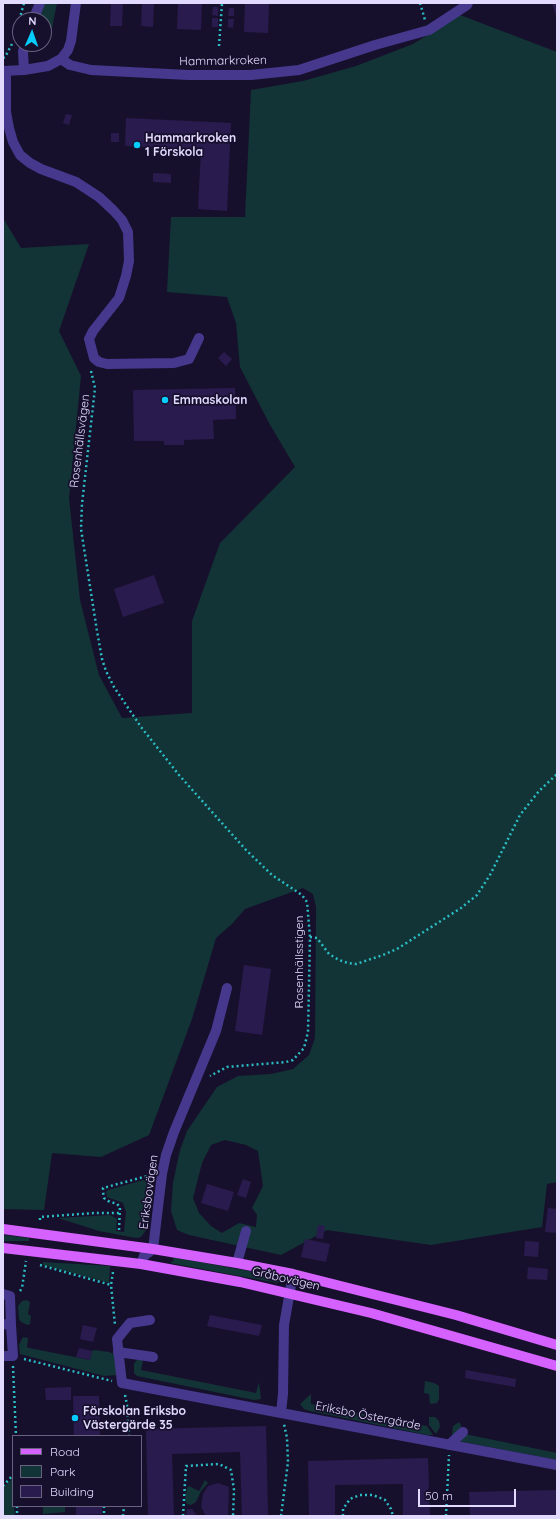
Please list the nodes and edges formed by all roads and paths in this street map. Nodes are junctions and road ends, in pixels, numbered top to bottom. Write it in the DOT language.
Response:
graph roads {
  1 [pos="76,3"];
  2 [pos="222,3"];
  3 [pos="420,3"];
  4 [pos="468,3"];
  5 [pos="428,30"];
  6 [pos="12,43"];
  7 [pos="219,46"];
  8 [pos="23,52"];
  9 [pos="3,58"];
  10 [pos="61,60"];
  11 [pos="24,70"];
  12 [pos="5,72"];
  13 [pos="199,338"];
  14 [pos="90,369"];
  15 [pos="159,750"];
  16 [pos="557,774"];
  17 [pos="310,937"];
  18 [pos="227,988"];
  19 [pos="198,1075"];
  20 [pos="162,1174"];
  21 [pos="121,1213"];
  22 [pos="40,1220"];
  23 [pos="3,1230"];
  24 [pos="120,1230"];
  25 [pos="246,1231"];
  26 [pos="3,1248"];
  27 [pos="153,1249"];
  28 [pos="26,1260"];
  29 [pos="40,1262"];
  30 [pos="237,1263"];
  31 [pos="140,1264"];
  32 [pos="113,1272"];
  33 [pos="293,1274"];
  34 [pos="23,1279"];
  35 [pos="111,1286"];
  36 [pos="290,1293"];
  37 [pos="3,1294"];
  38 [pos="150,1320"];
  39 [pos="7,1324"];
  40 [pos="117,1339"];
  41 [pos="557,1345"];
  42 [pos="118,1352"];
  43 [pos="8,1356"];
  44 [pos="153,1356"];
  45 [pos="557,1366"];
  46 [pos="122,1383"];
  47 [pos="281,1412"];
  48 [pos="463,1432"];
  49 [pos="16,1435"];
  50 [pos="129,1435"];
  51 [pos="450,1445"];
  52 [pos="557,1465"];
  53 [pos="12,1476"];
  54 [pos="3,1486"];
  55 [pos="183,1516"];
  56 [pos="233,1516"];
  57 [pos="281,1516"];
  58 [pos="343,1516"];
  59 [pos="393,1516"];
  60 [pos="446,1516"];
  1 -- 10 [label="street"];
  2 -- 7 [label="path"];
  3 -- 5 [label="path"];
  4 -- 5 [label="street, Hammarkroken"];
  5 -- 10 [label="street, Hammarkroken"];
  6 -- 9 [label="path"];
  8 -- 11 [label="street"];
  10 -- 11 [label="street"];
  11 -- 12 [label="street"];
  12 -- 13 [label="street"];
  14 -- 15 [label="path, Rosenhällsvägen"];
  15 -- 17 [label="path, Rosenhällsstigen"];
  16 -- 17 [label="path"];
  17 -- 19 [label="path, Rosenhällsstigen"];
  18 -- 19 [label="street, Eriksbovägen"];
  19 -- 20 [label="street, Eriksbovägen"];
  20 -- 21 [label="path"];
  20 -- 27 [label="street, Eriksbovägen"];
  21 -- 22 [label="path"];
  21 -- 24 [label="path"];
  23 -- 27 [label="main road, Gråbovägen"];
  25 -- 30 [label="street"];
  26 -- 31 [label="main road, Gråbovägen"];
  27 -- 30 [label="main road, Gråbovägen"];
  27 -- 31 [label="street"];
  28 -- 34 [label="path"];
  29 -- 35 [label="path"];
  30 -- 33 [label="main road, Gråbovägen"];
  31 -- 36 [label="main road, Gråbovägen"];
  32 -- 35 [label="path"];
  33 -- 36 [label="street"];
  33 -- 41 [label="main road, Gråbovägen"];
  35 -- 40 [label="path"];
  36 -- 45 [label="main road, Gråbovägen"];
  36 -- 47 [label="street"];
  37 -- 39 [label="street"];
  38 -- 40 [label="street"];
  39 -- 43 [label="street"];
  40 -- 42 [label="street"];
  42 -- 44 [label="street"];
  42 -- 46 [label="street"];
  43 -- 46 [label="path"];
  43 -- 49 [label="path"];
  46 -- 47 [label="street, Eriksbo Östergärde"];
  46 -- 50 [label="path"];
  47 -- 51 [label="street, Eriksbo Östergärde"];
  47 -- 57 [label="path"];
  48 -- 51 [label="street"];
  51 -- 52 [label="street, Eriksbo Östergärde"];
  51 -- 60 [label="path"];
  53 -- 54 [label="path"];
  55 -- 56 [label="path"];
  58 -- 59 [label="path"];
}
